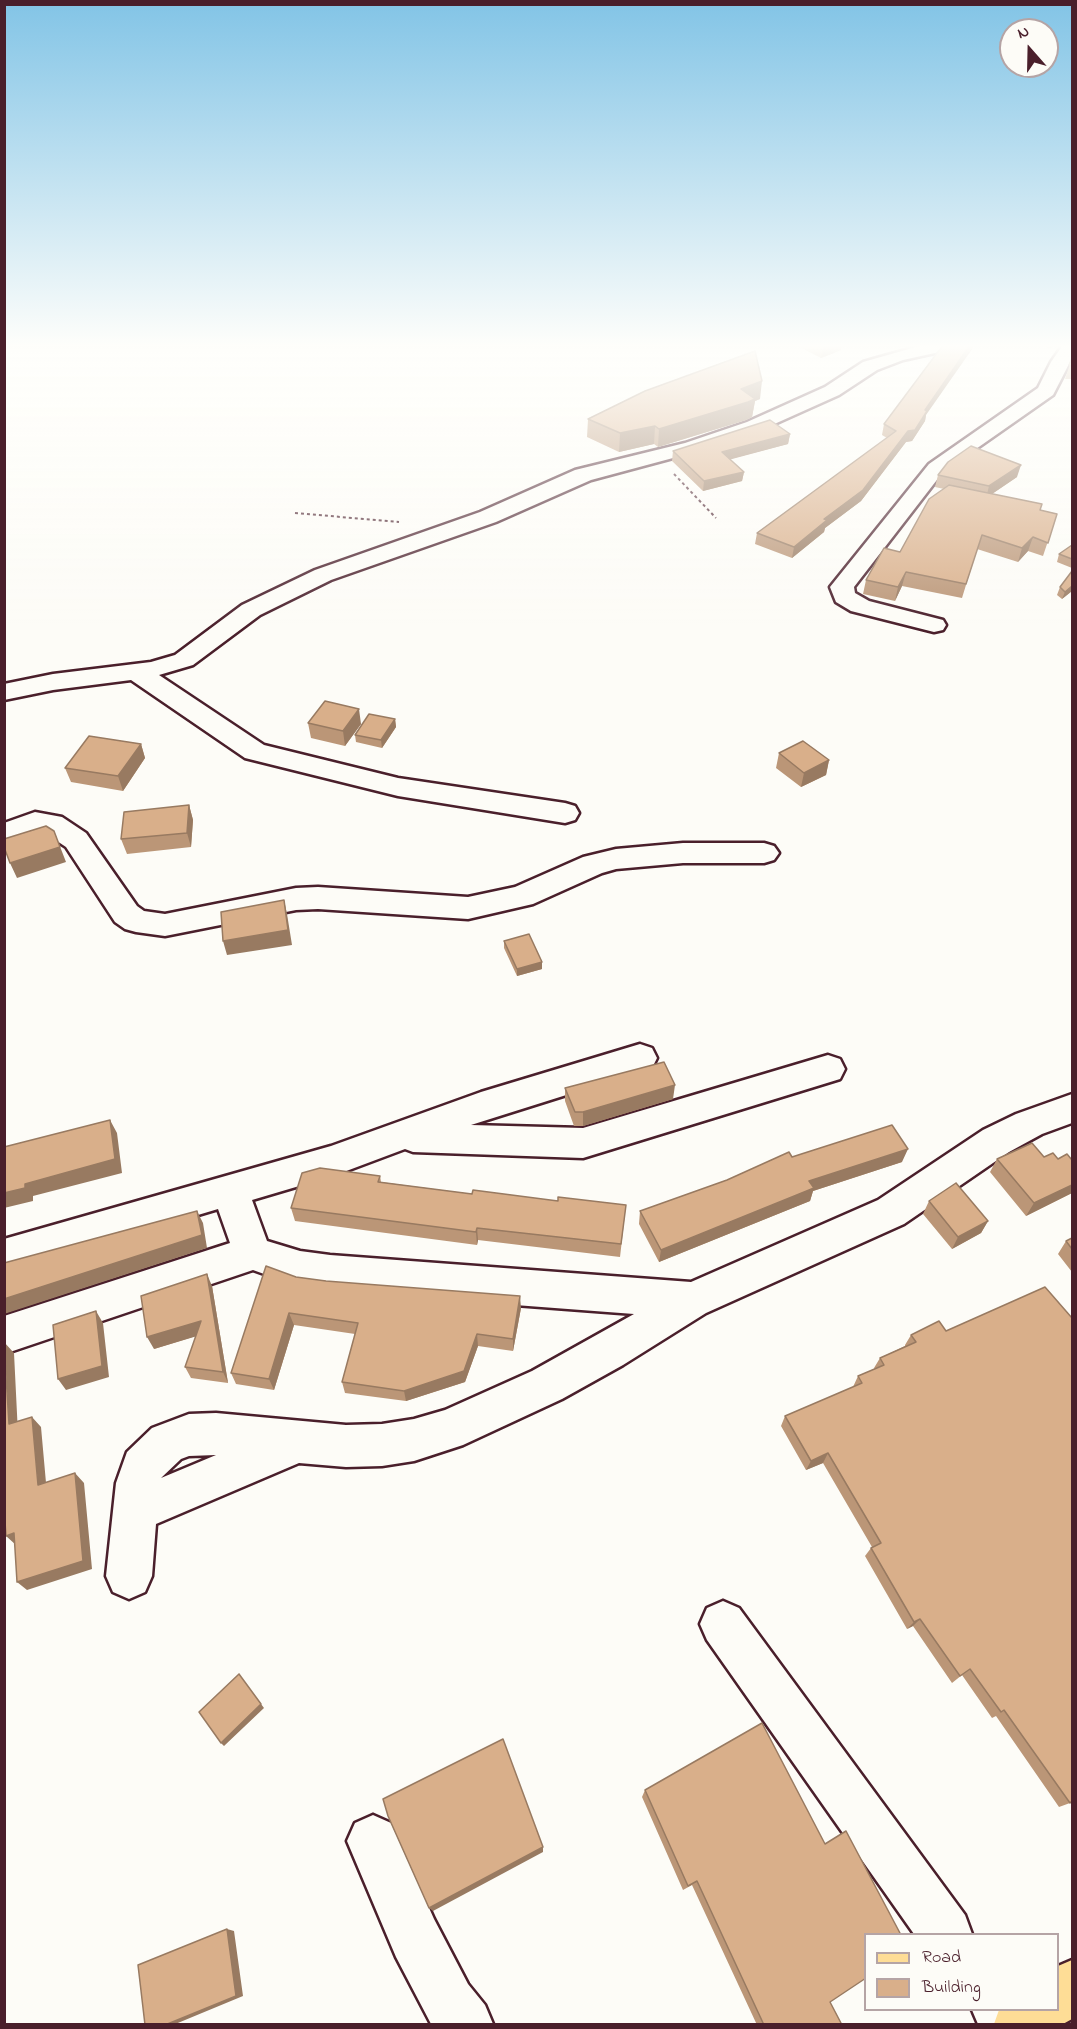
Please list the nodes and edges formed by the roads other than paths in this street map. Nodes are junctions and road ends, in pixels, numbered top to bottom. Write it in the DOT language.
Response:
graph roads {
  1 [pos="713,440"];
  2 [pos="977,440"];
  3 [pos="934,625"];
  4 [pos="137,672"];
  5 [pos="4,692"];
  6 [pos="565,813"];
  7 [pos="4,834"];
  8 [pos="764,853"];
  9 [pos="640,1058"];
  10 [pos="828,1069"];
  11 [pos="1072,1108"];
  12 [pos="399,1137"];
  13 [pos="230,1190"];
  14 [pos="253,1253"];
  15 [pos="4,1256"];
  16 [pos="692,1299"];
  17 [pos="4,1335"];
  18 [pos="129,1576"];
  19 [pos="723,1624"];
  20 [pos="373,1841"];
  21 [pos="945,1933"];
  22 [pos="1072,1987"];
  23 [pos="1059,1997"];
  24 [pos="1000,2011"];
  25 [pos="1040,2011"];
  26 [pos="466,2025"];
  27 [pos="1010,2025"];
  28 [pos="1021,2025"];
  1 -- 4 [label="street"];
  2 -- 3 [label="street"];
  4 -- 5 [label="street"];
  4 -- 6 [label="street"];
  7 -- 8 [label="street"];
  9 -- 12 [label="street"];
  10 -- 12 [label="street"];
  11 -- 16 [label="street"];
  12 -- 13 [label="street"];
  13 -- 14 [label="street"];
  13 -- 15 [label="street"];
  14 -- 16 [label="street"];
  14 -- 17 [label="street"];
  16 -- 18 [label="street"];
  19 -- 21 [label="street"];
  20 -- 26 [label="street"];
  22 -- 23 [label="main road"];
  24 -- 27 [label="street"];
  25 -- 28 [label="main road"];
}
